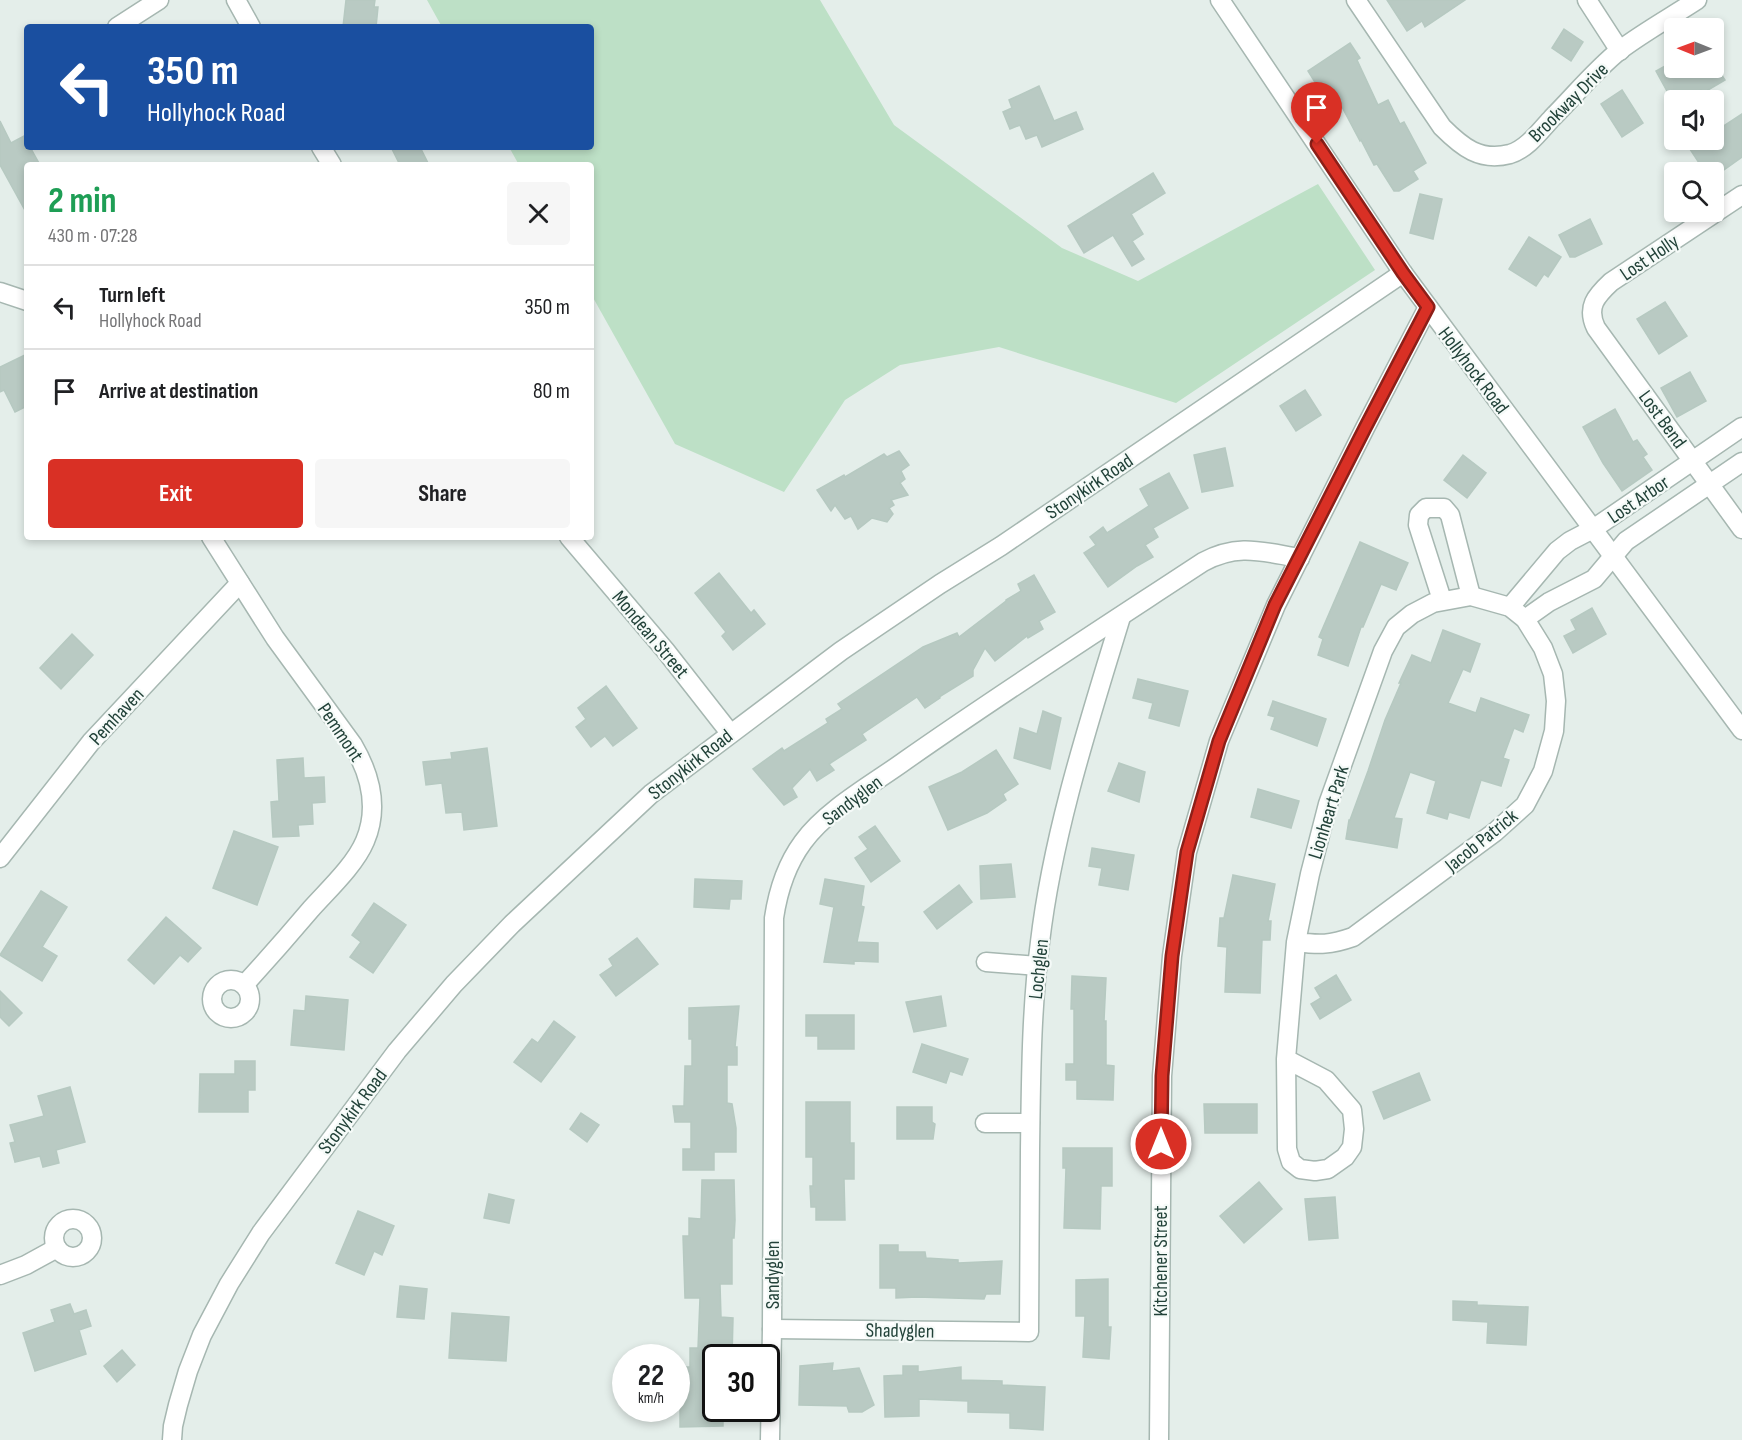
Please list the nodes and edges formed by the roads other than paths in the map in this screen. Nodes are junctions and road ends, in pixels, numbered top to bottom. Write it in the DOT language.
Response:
graph roads {
  1 [pos="159,0"];
  2 [pos="236,0"];
  3 [pos="1221,0"];
  4 [pos="1356,0"];
  5 [pos="1587,0"];
  6 [pos="1697,0"];
  7 [pos="122,24"];
  8 [pos="249,24"];
  9 [pos="1620,51"];
  10 [pos="1742,195"];
  11 [pos="1403,273"];
  12 [pos="0,292"];
  13 [pos="24,300"];
  14 [pos="1593,306"];
  15 [pos="1428,307"];
  16 [pos="1742,427"];
  17 [pos="1693,461"];
  18 [pos="1742,462"];
  19 [pos="1710,485"];
  20 [pos="1742,529"];
  21 [pos="1593,530"];
  22 [pos="213,540"];
  23 [pos="572,540"];
  24 [pos="1459,547"];
  25 [pos="1428,554"];
  26 [pos="1613,557"];
  27 [pos="1300,558"];
  28 [pos="1539,574"];
  29 [pos="240,583"];
  30 [pos="1471,596"];
  31 [pos="1558,597"];
  32 [pos="1442,600"];
  33 [pos="1510,607"];
  34 [pos="1120,616"];
  35 [pos="1525,619"];
  36 [pos="1742,730"];
  37 [pos="730,733"];
  38 [pos="0,858"];
  39 [pos="1296,942"];
  40 [pos="986,962"];
  41 [pos="1038,966"];
  42 [pos="244,985"];
  43 [pos="1286,1059"];
  44 [pos="1030,1123"];
  45 [pos="985,1124"];
  46 [pos="57,1248"];
  47 [pos="0,1275"];
  48 [pos="772,1329"];
  49 [pos="1029,1332"];
  50 [pos="172,1440"];
  51 [pos="770,1440"];
  52 [pos="1159,1440"];
  1 -- 7 [label="street"];
  2 -- 8 [label="street"];
  3 -- 11 [label="street, Hollyhock Road"];
  4 -- 9 [label="street, Brookway Drive"];
  5 -- 9 [label="street"];
  6 -- 9 [label="street, Brookway Drive"];
  10 -- 14 [label="street, Lost Holly"];
  11 -- 15 [label="street, Hollyhock Road"];
  11 -- 37 [label="street, Stonykirk Road"];
  12 -- 13 [label="street"];
  14 -- 17 [label="street, Lost Bend"];
  15 -- 21 [label="street, Hollyhock Road"];
  15 -- 27 [label="street, Kitchener Street"];
  16 -- 17 [label="street, Lost Arbor"];
  17 -- 19 [label="street, Lost Bend"];
  17 -- 21 [label="street, Lost Arbor"];
  18 -- 19 [label="street, Lost Arbor"];
  19 -- 20 [label="street, Lost Bend"];
  19 -- 26 [label="street, Lost Arbor"];
  21 -- 26 [label="street, Hollyhock Road"];
  21 -- 28 [label="street"];
  22 -- 29 [label="street, Pemmont"];
  23 -- 37 [label="street, Mondean Street"];
  24 -- 25 [label="street"];
  24 -- 25 [label="street"];
  24 -- 30 [label="street"];
  25 -- 32 [label="street"];
  26 -- 31 [label="street"];
  26 -- 36 [label="street, Hollyhock Road"];
  27 -- 34 [label="street, Sandyglen"];
  27 -- 52 [label="street, Kitchener Street"];
  28 -- 31 [label="street"];
  28 -- 33 [label="street"];
  29 -- 38 [label="street, Pemhaven"];
  29 -- 42 [label="street, Pemmont"];
  30 -- 32 [label="street, Lionheart Park"];
  30 -- 33 [label="street, Lionheart Park"];
  31 -- 35 [label="street"];
  32 -- 39 [label="street, Lionheart Park"];
  33 -- 35 [label="street, Jacob Patrick"];
  34 -- 41 [label="street, Lochglen"];
  34 -- 48 [label="street, Sandyglen"];
  35 -- 39 [label="street, Jacob Patrick"];
  37 -- 50 [label="street, Stonykirk Road"];
  39 -- 43 [label="street, Lionheart Park"];
  40 -- 41 [label="street"];
  41 -- 44 [label="street, Lochglen"];
  43 -- 43 [label="street, Lionheart Park"];
  44 -- 45 [label="street"];
  44 -- 49 [label="street, Lochglen"];
  46 -- 47 [label="street"];
  48 -- 49 [label="street, Shadyglen"];
  48 -- 51 [label="street, Sandyglen"];
}
